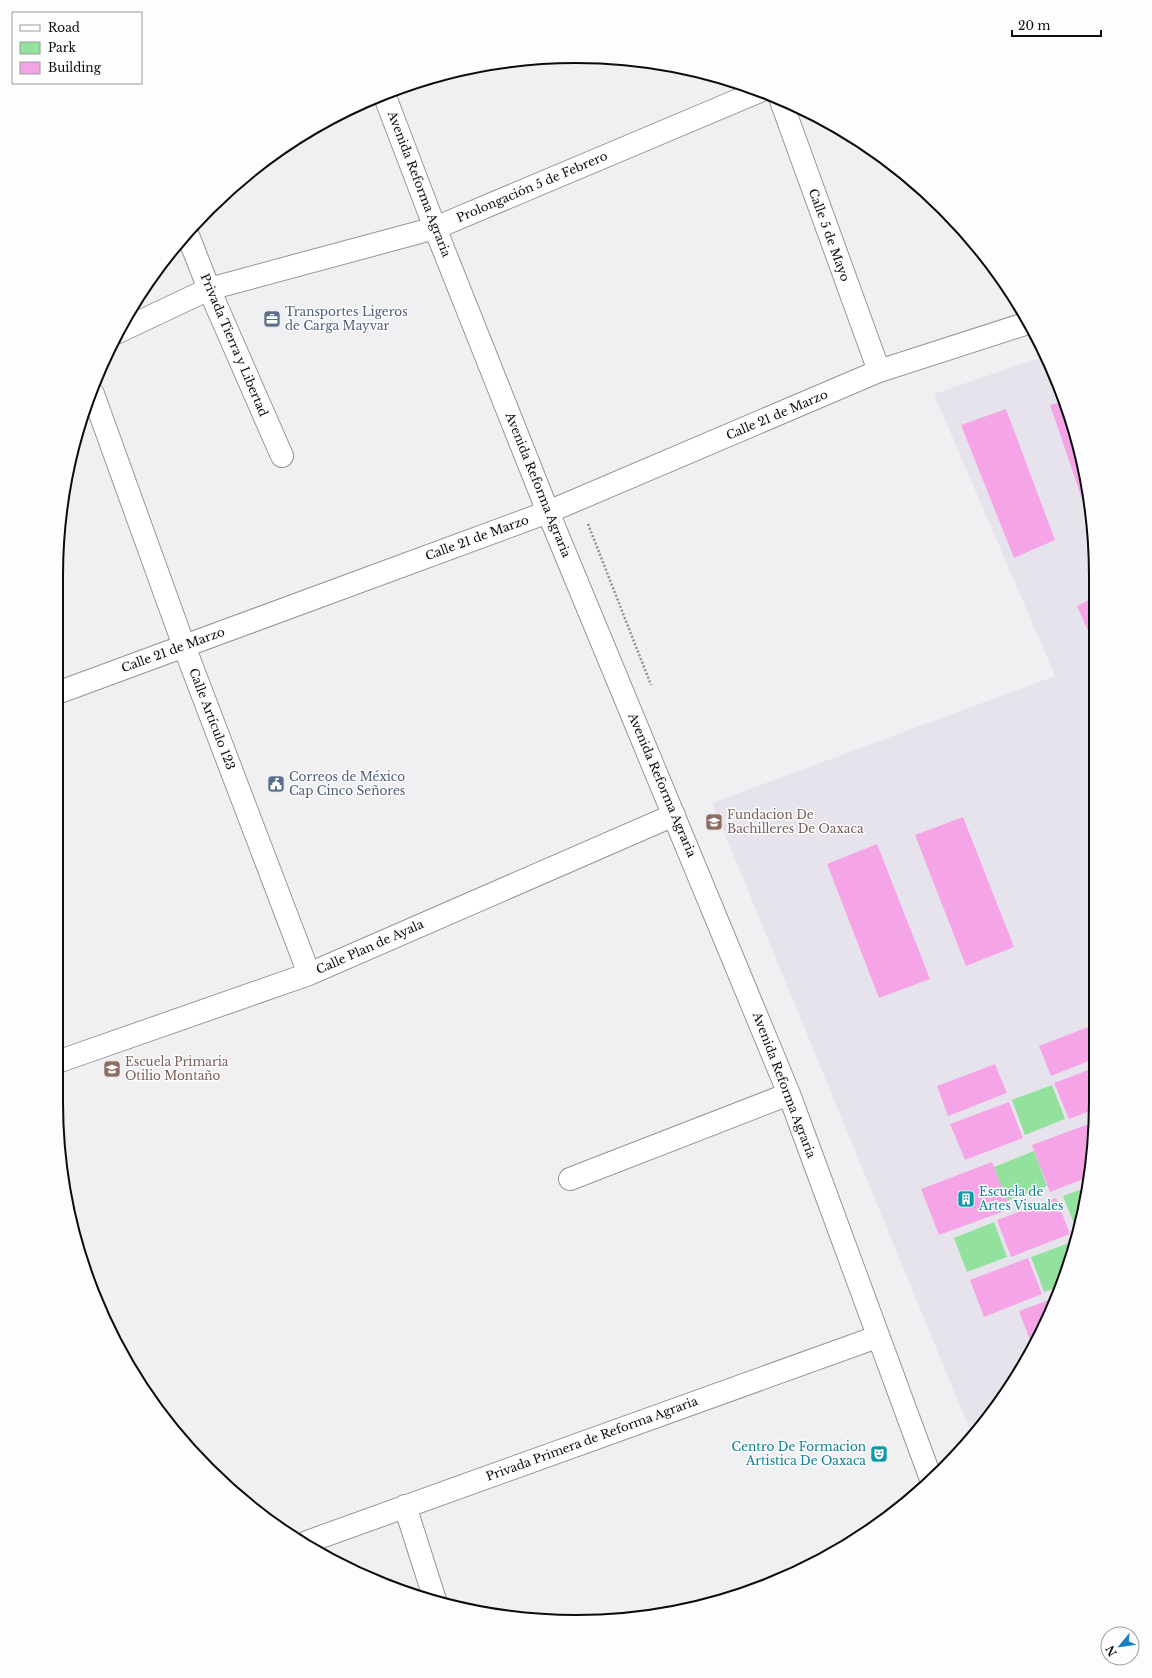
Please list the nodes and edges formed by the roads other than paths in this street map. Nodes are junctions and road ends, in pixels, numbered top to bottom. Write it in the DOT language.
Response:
graph roads {
  1 [pos="752,94"];
  2 [pos="386,100"];
  3 [pos="783,107"];
  4 [pos="435,228"];
  5 [pos="189,239"];
  6 [pos="208,289"];
  7 [pos="1023,325"];
  8 [pos="127,327"];
  9 [pos="879,371"];
  10 [pos="95,399"];
  11 [pos="282,456"];
  12 [pos="548,512"];
  13 [pos="184,646"];
  14 [pos="63,691"];
  15 [pos="674,815"];
  16 [pos="309,974"];
  17 [pos="63,1060"];
  18 [pos="789,1094"];
  19 [pos="570,1179"];
  20 [pos="877,1337"];
  21 [pos="929,1474"];
  22 [pos="405,1506"];
  23 [pos="310,1541"];
  24 [pos="433,1595"];
  1 -- 4 [label="street, Prolongación 5 de Febrero"];
  2 -- 4 [label="street, Avenida Reforma Agraria"];
  3 -- 9 [label="street, Calle 5 de Mayo"];
  4 -- 6 [label="street, Prolongación 5 de Febrero"];
  4 -- 12 [label="street, Avenida Reforma Agraria"];
  5 -- 6 [label="street, Privada Tierra y Libertad"];
  6 -- 8 [label="street, Prolongación 5 de Febrero"];
  6 -- 11 [label="street, Privada Tierra y Libertad"];
  7 -- 9 [label="street, Calle 21 de Marzo"];
  9 -- 12 [label="street, Calle 21 de Marzo"];
  10 -- 13 [label="street, Calle Artículo 123"];
  12 -- 13 [label="street, Calle 21 de Marzo"];
  12 -- 15 [label="street, Avenida Reforma Agraria"];
  13 -- 14 [label="street, Calle 21 de Marzo"];
  13 -- 16 [label="street, Calle Artículo 123"];
  15 -- 16 [label="street, Calle Plan de Ayala"];
  15 -- 18 [label="street, Avenida Reforma Agraria"];
  16 -- 17 [label="street, Calle Plan de Ayala"];
  18 -- 19 [label="street"];
  18 -- 20 [label="street, Avenida Reforma Agraria"];
  20 -- 21 [label="street, Avenida Reforma Agraria"];
  20 -- 22 [label="street, Privada Primera de Reforma Agraria"];
  22 -- 23 [label="street, Privada Primera de Reforma Agraria"];
  22 -- 24 [label="street"];
}
